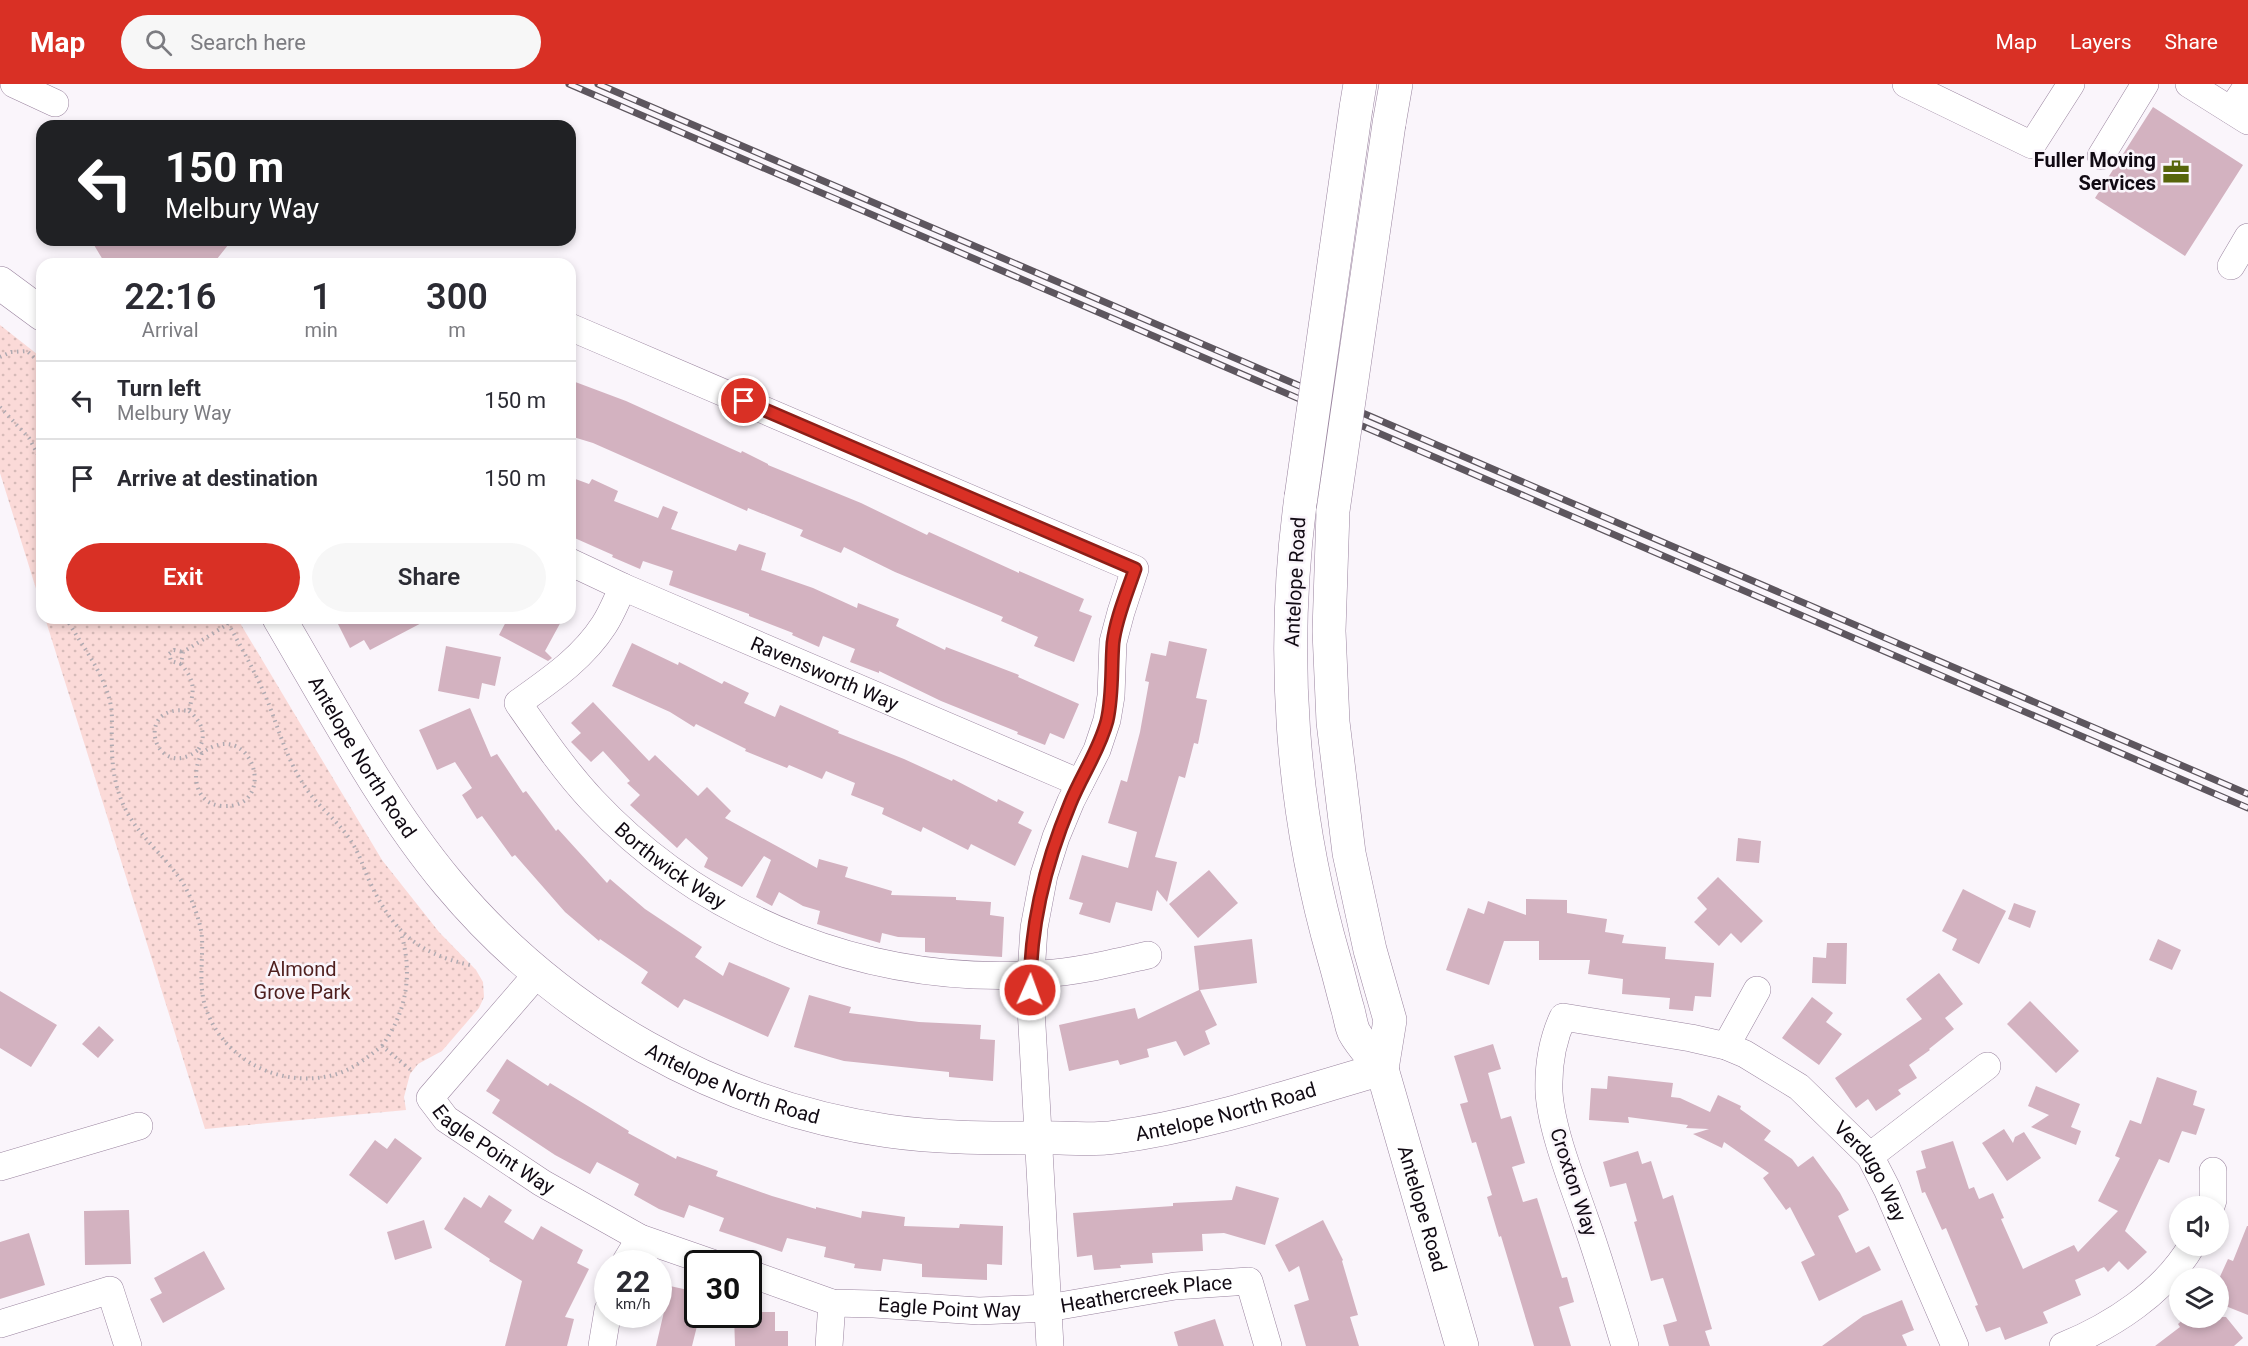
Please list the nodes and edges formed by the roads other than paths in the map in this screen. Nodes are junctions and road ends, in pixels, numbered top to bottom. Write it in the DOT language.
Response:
graph roads {
  1 [pos="14,84"];
  2 [pos="1396,84"];
  3 [pos="1906,84"];
  4 [pos="2072,84"];
  5 [pos="2145,84"];
  6 [pos="2189,84"];
  7 [pos="2248,85"];
  8 [pos="1358,96"];
  9 [pos="55,103"];
  10 [pos="2240,116"];
  11 [pos="2101,156"];
  12 [pos="2248,237"];
  13 [pos="2231,266"];
  14 [pos="0,283"];
  15 [pos="36,310"];
  16 [pos="576,330"];
  17 [pos="576,565"];
  18 [pos="622,587"];
  19 [pos="283,624"];
  20 [pos="1080,783"];
  21 [pos="1148,955"];
  22 [pos="538,973"];
  23 [pos="1030,975"];
  24 [pos="1757,990"];
  25 [pos="1563,1017"];
  26 [pos="1726,1046"];
  27 [pos="1987,1066"];
  28 [pos="1382,1069"];
  29 [pos="139,1126"];
  30 [pos="1038,1137"];
  31 [pos="1870,1156"];
  32 [pos="0,1167"];
  33 [pos="2213,1171"];
  34 [pos="2213,1196"];
  35 [pos="640,1238"];
  36 [pos="633,1250"];
  37 [pos="684,1253"];
  38 [pos="2183,1256"];
  39 [pos="762,1279"];
  40 [pos="832,1303"];
  41 [pos="1048,1308"];
  42 [pos="0,1324"];
  43 [pos="605,1328"];
  44 [pos="128,1346"];
  45 [pos="602,1346"];
  46 [pos="829,1346"];
  47 [pos="1050,1346"];
  48 [pos="1268,1346"];
  49 [pos="1462,1346"];
  50 [pos="1625,1346"];
  51 [pos="1955,1346"];
  52 [pos="2063,1346"];
  1 -- 9 [label="street"];
  2 -- 28 [label="main road, Antelope Road, bridge"];
  3 -- 4 [label="street"];
  5 -- 11 [label="street"];
  6 -- 10 [label="street"];
  7 -- 10 [label="street"];
  8 -- 28 [label="main road, Antelope Road, bridge"];
  12 -- 13 [label="street"];
  14 -- 15 [label="main road"];
  16 -- 20 [label="street"];
  17 -- 18 [label="street, Ravensworth Way"];
  18 -- 20 [label="street, Ravensworth Way"];
  18 -- 23 [label="street, Borthwick Way"];
  19 -- 22 [label="main road, Antelope North Road"];
  20 -- 23 [label="street"];
  21 -- 23 [label="street"];
  22 -- 30 [label="main road, Antelope North Road"];
  22 -- 35 [label="street, Eagle Point Way"];
  23 -- 30 [label="street"];
  24 -- 26 [label="street"];
  25 -- 26 [label="street, Verdugo Way"];
  25 -- 50 [label="street, Croxton Way"];
  26 -- 31 [label="street, Verdugo Way"];
  27 -- 31 [label="street"];
  28 -- 30 [label="main road, Antelope North Road"];
  28 -- 49 [label="main road, Antelope Road"];
  29 -- 32 [label="street"];
  30 -- 41 [label="street"];
  31 -- 51 [label="street, Verdugo Way"];
  33 -- 34 [label="street"];
  35 -- 36 [label="street"];
  35 -- 37 [label="street, Eagle Point Way"];
  38 -- 52 [label="street"];
  39 -- 40 [label="street, Eagle Point Way"];
  40 -- 41 [label="street, Eagle Point Way"];
  40 -- 46 [label="street"];
  41 -- 47 [label="street"];
  41 -- 48 [label="street, Heathercreek Place"];
  42 -- 44 [label="street"];
  43 -- 45 [label="street"];
}
